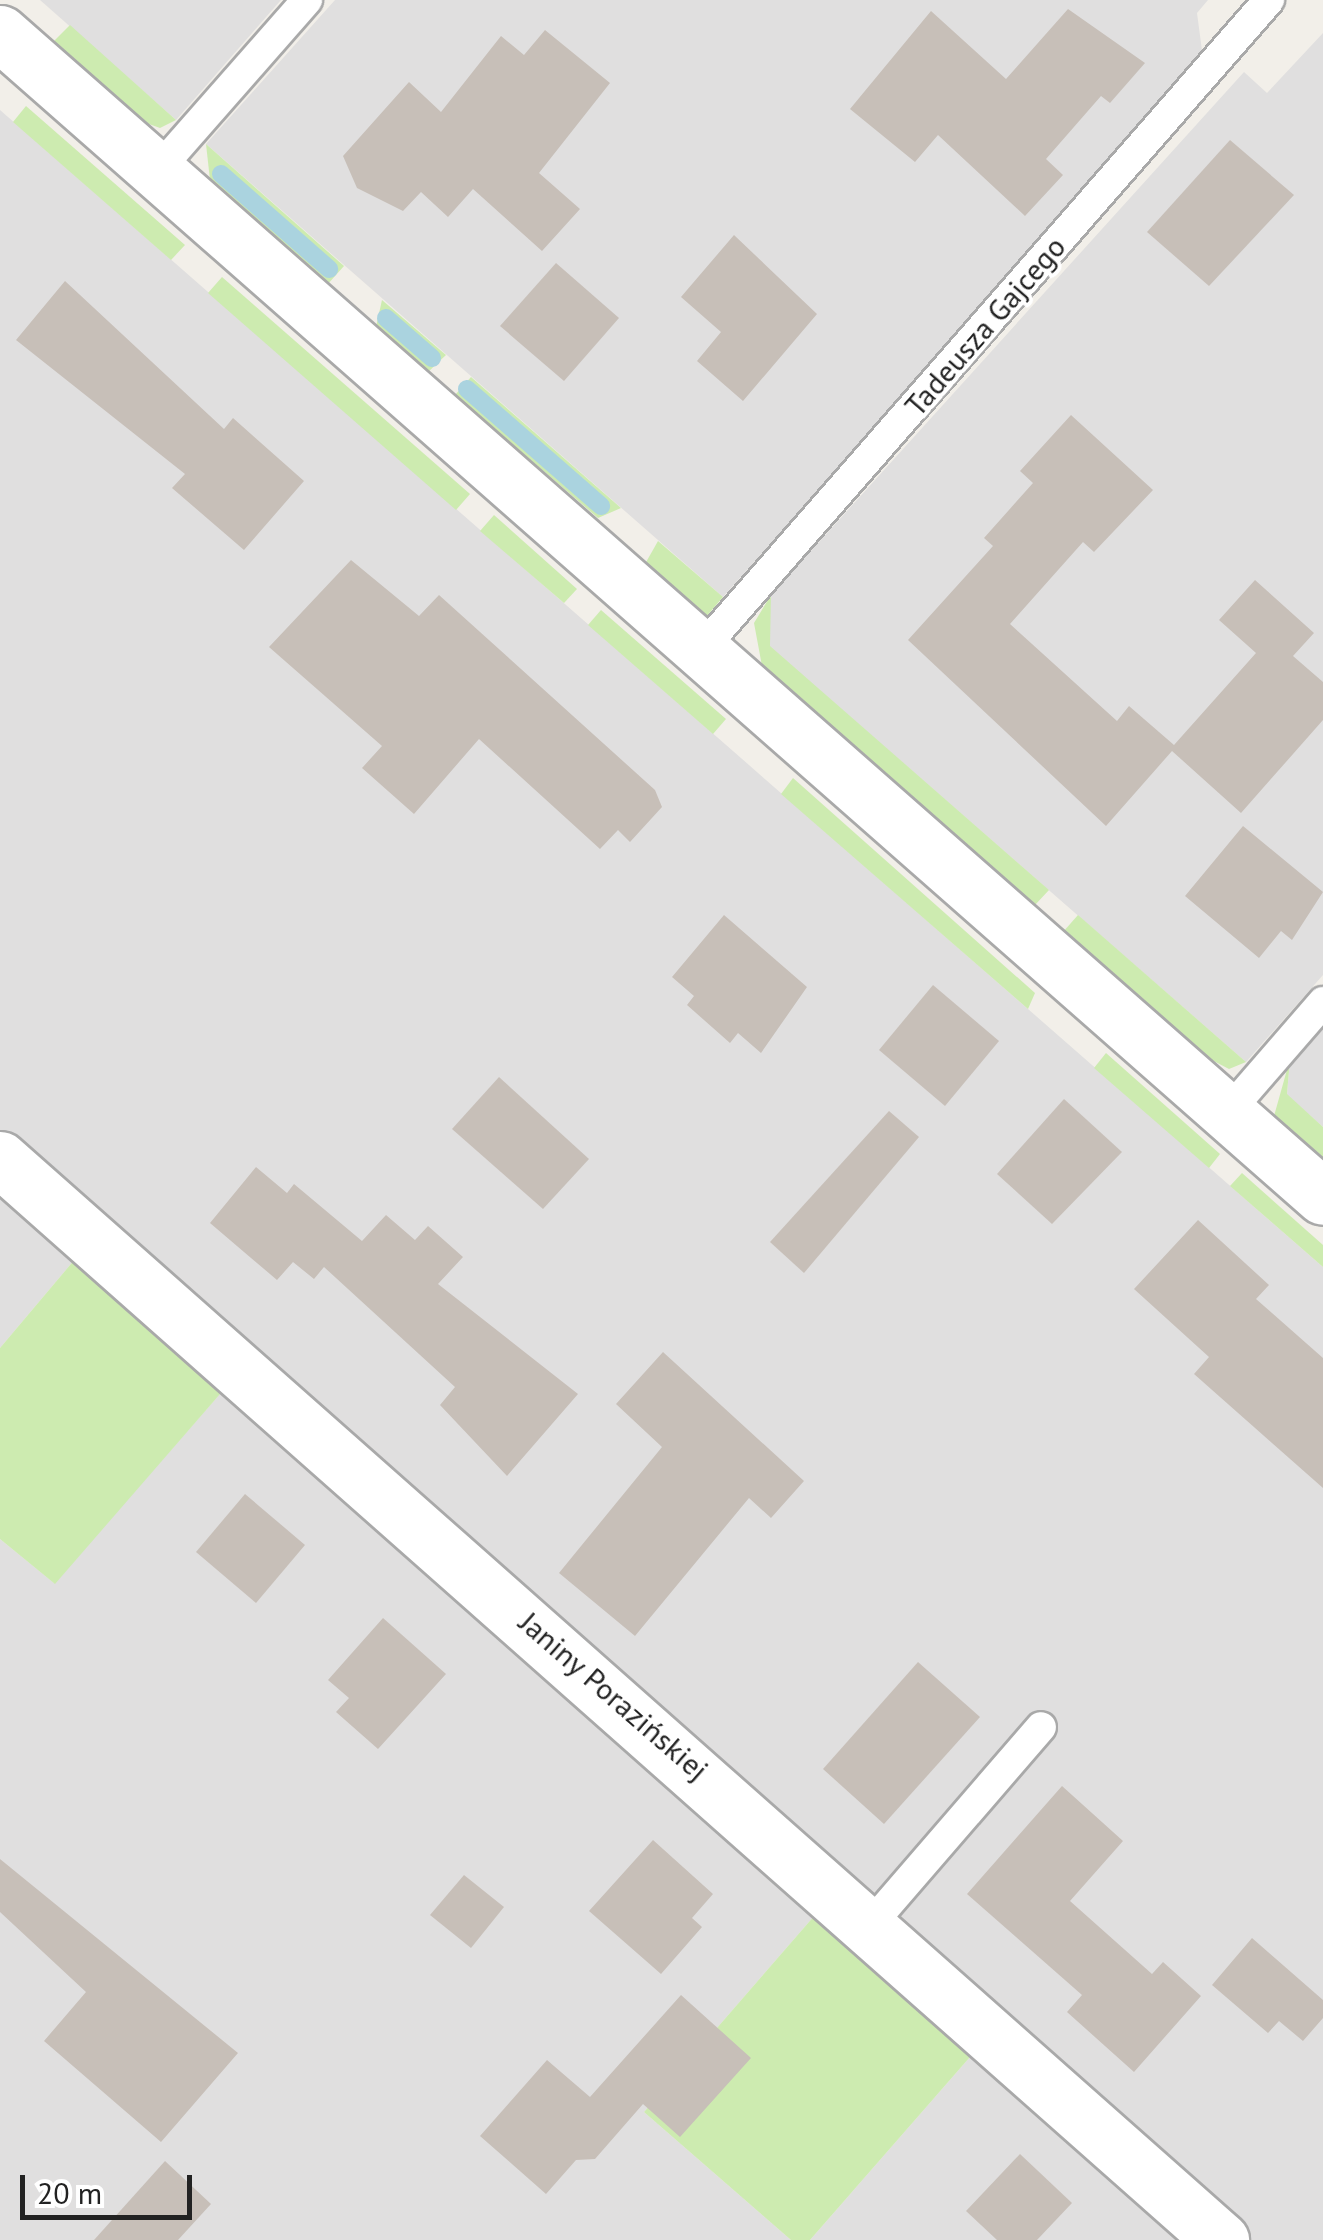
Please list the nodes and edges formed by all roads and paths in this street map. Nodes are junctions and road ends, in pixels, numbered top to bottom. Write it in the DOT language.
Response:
graph roads {
  1 [pos="307,0"];
  2 [pos="1270,0"];
  3 [pos="0,33"];
  4 [pos="156,172"];
  5 [pos="700,651"];
  6 [pos="1323,1002"];
  7 [pos="1227,1113"];
  8 [pos="0,1160"];
  9 [pos="1323,1197"];
  10 [pos="1041,1727"];
  11 [pos="871,1924"];
  12 [pos="1221,2240"];
  1 -- 4 [label="lane"];
  2 -- 5 [label="lane, Tadeusza Gajcego"];
  3 -- 4 [label="street"];
  4 -- 5 [label="street"];
  5 -- 7 [label="street"];
  6 -- 7 [label="lane"];
  7 -- 9 [label="street"];
  8 -- 11 [label="street, Janiny Porazińskiej"];
  10 -- 11 [label="lane"];
  11 -- 12 [label="street, Janiny Porazińskiej"];
}
